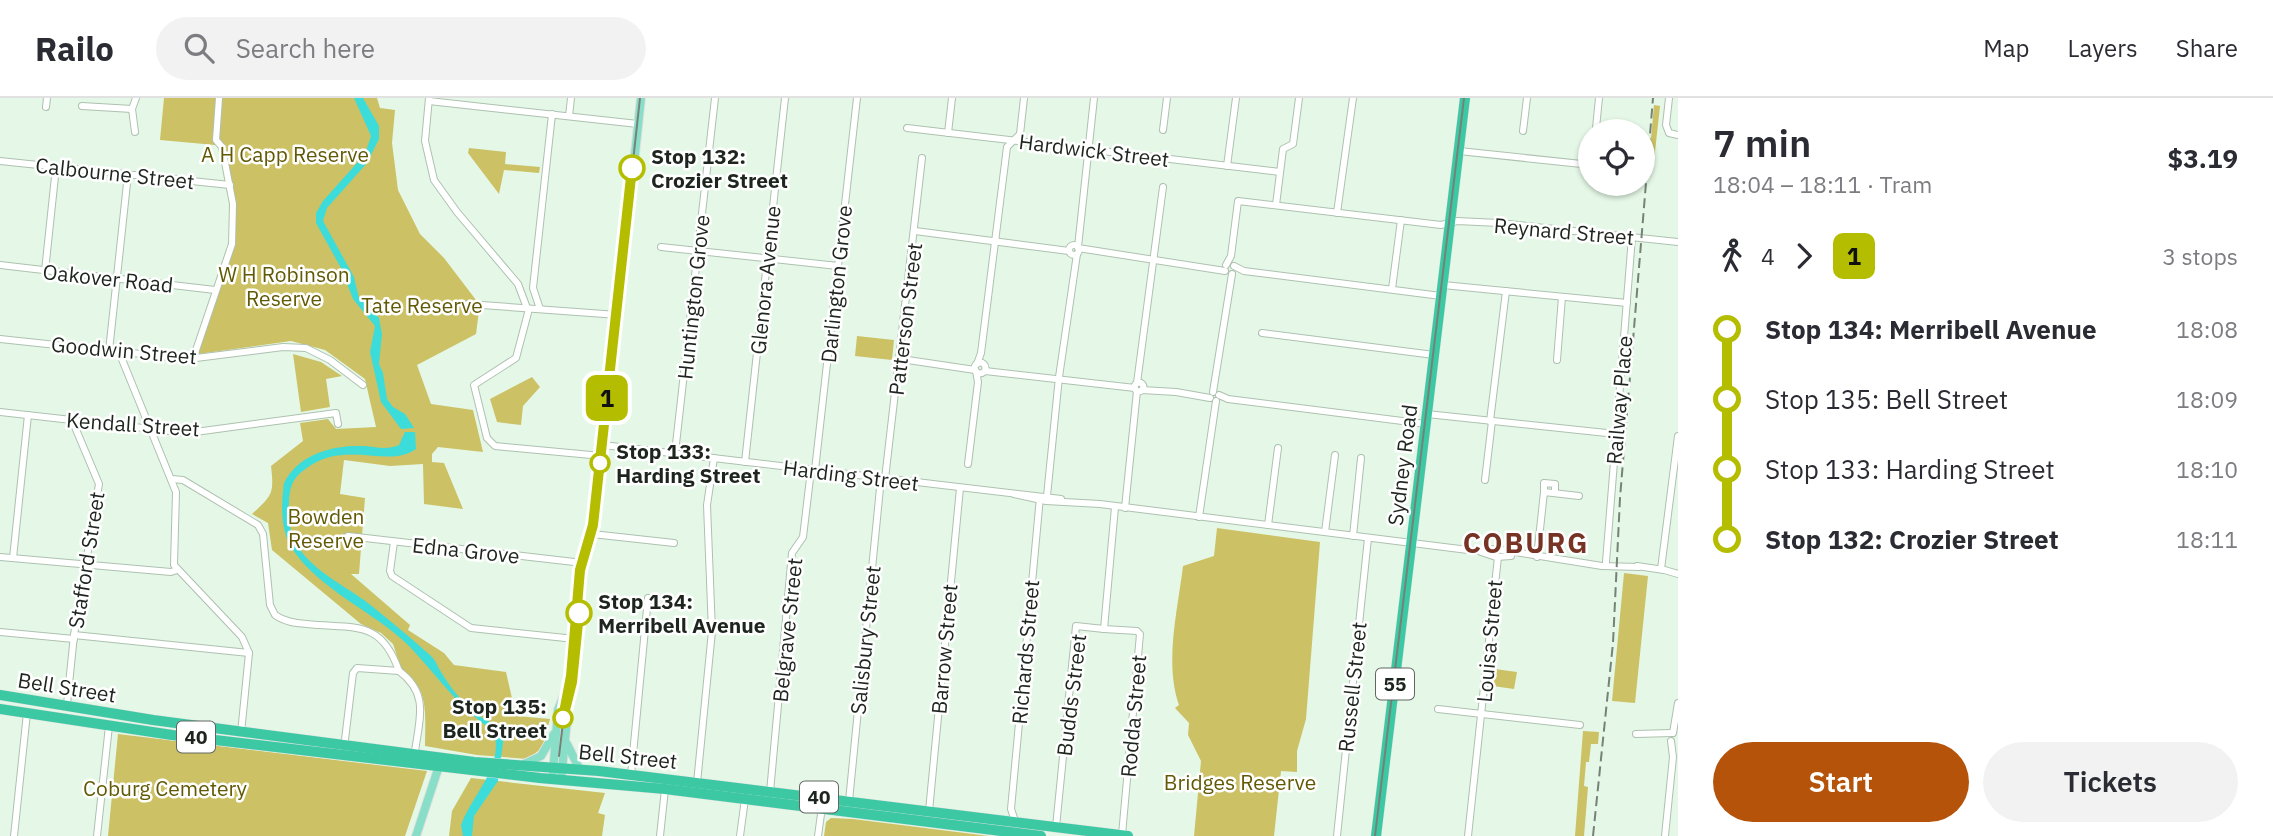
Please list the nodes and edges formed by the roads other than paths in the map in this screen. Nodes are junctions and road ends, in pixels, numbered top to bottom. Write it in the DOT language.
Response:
graph roads {
  1 [pos="47,98"];
  2 [pos="136,98"];
  3 [pos="219,98"];
  4 [pos="476,98"];
  5 [pos="571,98"];
  6 [pos="641,98"];
  7 [pos="715,98"];
  8 [pos="785,98"];
  9 [pos="857,98"];
  10 [pos="952,98"];
  11 [pos="1024,98"];
  12 [pos="1094,98"];
  13 [pos="1167,98"];
  14 [pos="1236,98"];
  15 [pos="1299,98"];
  16 [pos="1353,98"];
  17 [pos="1465,98"];
  18 [pos="1527,98"];
  19 [pos="1599,98"];
  20 [pos="1668,98"];
  21 [pos="429,100"];
  22 [pos="82,106"];
  23 [pos="474,106"];
  24 [pos="46,107"];
  25 [pos="132,109"];
  26 [pos="552,114"];
  27 [pos="569,116"];
  28 [pos="1597,119"];
  29 [pos="638,124"];
  30 [pos="907,128"];
  31 [pos="1163,130"];
  32 [pos="1523,131"];
  33 [pos="135,132"];
  34 [pos="948,133"];
  35 [pos="1678,135"];
  36 [pos="1011,141"];
  37 [pos="1088,149"];
  38 [pos="1459,151"];
  39 [pos="922,158"];
  40 [pos="0,161"];
  41 [pos="1578,164"];
  42 [pos="1227,166"];
  43 [pos="56,167"];
  44 [pos="1280,172"];
  45 [pos="128,174"];
  46 [pos="230,185"];
  47 [pos="1164,187"];
  48 [pos="1276,205"];
  49 [pos="1337,213"];
  50 [pos="1401,220"];
  51 [pos="1450,223"];
  52 [pos="915,231"];
  53 [pos="1632,237"];
  54 [pos="995,240"];
  55 [pos="1678,242"];
  56 [pos="661,247"];
  57 [pos="1074,250"];
  58 [pos="698,251"];
  59 [pos="768,258"];
  60 [pos="1154,260"];
  61 [pos="0,265"];
  62 [pos="838,266"];
  63 [pos="1229,269"];
  64 [pos="45,271"];
  65 [pos="117,279"];
  66 [pos="1392,289"];
  67 [pos="215,290"];
  68 [pos="1442,290"];
  69 [pos="1506,291"];
  70 [pos="1562,296"];
  71 [pos="1627,303"];
  72 [pos="468,304"];
  73 [pos="528,308"];
  74 [pos="540,309"];
  75 [pos="618,315"];
  76 [pos="1262,333"];
  77 [pos="0,339"];
  78 [pos="109,351"];
  79 [pos="119,352"];
  80 [pos="1434,355"];
  81 [pos="192,359"];
  82 [pos="901,359"];
  83 [pos="1557,360"];
  84 [pos="982,368"];
  85 [pos="1059,377"];
  86 [pos="363,385"];
  87 [pos="1139,387"];
  88 [pos="1214,396"];
  89 [pos="0,412"];
  90 [pos="28,415"];
  91 [pos="1427,419"];
  92 [pos="72,420"];
  93 [pos="1491,421"];
  94 [pos="338,424"];
  95 [pos="151,429"];
  96 [pos="1616,433"];
  97 [pos="1678,436"];
  98 [pos="603,445"];
  99 [pos="1278,448"];
  100 [pos="675,453"];
  101 [pos="1335,455"];
  102 [pos="602,456"];
  103 [pos="714,458"];
  104 [pos="1361,458"];
  105 [pos="745,462"];
  106 [pos="968,464"];
  107 [pos="813,470"];
  108 [pos="172,479"];
  109 [pos="883,479"];
  110 [pos="1485,480"];
  111 [pos="960,488"];
  112 [pos="1579,496"];
  113 [pos="1042,497"];
  114 [pos="1115,507"];
  115 [pos="1125,508"];
  116 [pos="1199,517"];
  117 [pos="1268,525"];
  118 [pos="1325,532"];
  119 [pos="592,534"];
  120 [pos="348,536"];
  121 [pos="1353,536"];
  122 [pos="1368,538"];
  123 [pos="394,541"];
  124 [pos="1412,542"];
  125 [pos="674,543"];
  126 [pos="1496,554"];
  127 [pos="0,557"];
  128 [pos="1537,557"];
  129 [pos="13,558"];
  130 [pos="1606,562"];
  131 [pos="583,563"];
  132 [pos="1597,563"];
  133 [pos="87,565"];
  134 [pos="1639,567"];
  135 [pos="1661,569"];
  136 [pos="177,570"];
  137 [pos="1678,572"];
  138 [pos="648,598"];
  139 [pos="1104,629"];
  140 [pos="0,632"];
  141 [pos="74,637"];
  142 [pos="575,639"];
  143 [pos="249,653"];
  144 [pos="399,671"];
  145 [pos="572,674"];
  146 [pos="0,695"];
  147 [pos="1678,703"];
  148 [pos="67,705"];
  149 [pos="86,708"];
  150 [pos="0,709"];
  151 [pos="1438,709"];
  152 [pos="27,713"];
  153 [pos="1483,715"];
  154 [pos="1676,717"];
  155 [pos="88,723"];
  156 [pos="1580,725"];
  157 [pos="109,726"];
  158 [pos="556,732"];
  159 [pos="1636,734"];
  160 [pos="241,737"];
  161 [pos="1675,737"];
  162 [pos="566,741"];
  163 [pos="344,749"];
  164 [pos="415,752"];
  165 [pos="440,761"];
  166 [pos="486,768"];
  167 [pos="465,769"];
  168 [pos="515,769"];
  169 [pos="580,770"];
  170 [pos="599,771"];
  171 [pos="557,774"];
  172 [pos="631,775"];
  173 [pos="436,778"];
  174 [pos="598,783"];
  175 [pos="697,783"];
  176 [pos="665,789"];
  177 [pos="770,792"];
  178 [pos="745,799"];
  179 [pos="849,801"];
  180 [pos="822,803"];
  181 [pos="929,811"];
  182 [pos="1056,827"];
  183 [pos="1011,828"];
  184 [pos="1122,835"];
  185 [pos="14,836"];
  186 [pos="97,836"];
  187 [pos="416,836"];
  188 [pos="660,836"];
  189 [pos="740,836"];
  190 [pos="818,836"];
  191 [pos="1041,836"];
  192 [pos="1129,836"];
  193 [pos="1337,836"];
  194 [pos="1376,836"];
  195 [pos="1468,836"];
  196 [pos="1665,836"];
  1 -- 24 [label="street"];
  2 -- 25 [label="street"];
  3 -- 46 [label="street"];
  4 -- 23 [label="street"];
  5 -- 27 [label="street"];
  6 -- 29 [label="main road"];
  7 -- 58 [label="street, Huntington Grove"];
  8 -- 59 [label="street, Glenora Avenue"];
  9 -- 62 [label="street, Darlington Grove"];
  10 -- 34 [label="street"];
  11 -- 36 [label="street"];
  12 -- 37 [label="street"];
  13 -- 31 [label="street"];
  14 -- 42 [label="street"];
  15 -- 44 [label="street"];
  16 -- 49 [label="street"];
  17 -- 38 [label="highway, Sydney Road / 55"];
  18 -- 32 [label="street"];
  19 -- 28 [label="street"];
  20 -- 35 [label="street"];
  21 -- 23 [label="street"];
  21 -- 73 [label="street"];
  22 -- 25 [label="street"];
  23 -- 26 [label="street"];
  25 -- 33 [label="street"];
  26 -- 27 [label="street"];
  26 -- 74 [label="street"];
  27 -- 29 [label="street"];
  29 -- 75 [label="main road"];
  30 -- 34 [label="street, Hardwick Street"];
  34 -- 36 [label="street, Hardwick Street"];
  36 -- 37 [label="street, Hardwick Street"];
  36 -- 54 [label="street"];
  37 -- 42 [label="street, Hardwick Street"];
  37 -- 57 [label="street"];
  38 -- 41 [label="street"];
  38 -- 51 [label="highway, Sydney Road / 55"];
  39 -- 52 [label="street, Patterson Street"];
  40 -- 43 [label="street, Calbourne Street"];
  42 -- 44 [label="street, Hardwick Street"];
  43 -- 45 [label="street, Calbourne Street"];
  43 -- 64 [label="street"];
  44 -- 48 [label="street"];
  45 -- 46 [label="street, Calbourne Street"];
  45 -- 65 [label="street"];
  46 -- 67 [label="street"];
  47 -- 60 [label="street"];
  48 -- 49 [label="street, Reynard Street"];
  48 -- 63 [label="street, Reynard Street"];
  49 -- 50 [label="street, Reynard Street"];
  50 -- 51 [label="street, Reynard Street"];
  50 -- 66 [label="street"];
  51 -- 53 [label="street, Reynard Street"];
  51 -- 68 [label="highway, Sydney Road / 55"];
  52 -- 54 [label="street"];
  52 -- 82 [label="street, Patterson Street"];
  53 -- 55 [label="street, Reynard Street"];
  53 -- 71 [label="street, Railway Place"];
  54 -- 57 [label="street"];
  54 -- 84 [label="street"];
  56 -- 58 [label="street"];
  57 -- 60 [label="street"];
  57 -- 85 [label="street, Richards Street"];
  58 -- 59 [label="street"];
  58 -- 100 [label="street, Huntington Grove"];
  59 -- 62 [label="street"];
  59 -- 105 [label="street, Glenora Avenue"];
  60 -- 63 [label="street"];
  60 -- 87 [label="street"];
  61 -- 64 [label="street, Oakover Road"];
  62 -- 107 [label="street, Darlington Grove"];
  63 -- 66 [label="street"];
  63 -- 88 [label="street"];
  64 -- 65 [label="street, Oakover Road"];
  65 -- 67 [label="street, Oakover Road"];
  65 -- 78 [label="street"];
  66 -- 68 [label="street"];
  67 -- 81 [label="street"];
  68 -- 69 [label="street"];
  68 -- 80 [label="highway, Sydney Road / 55"];
  69 -- 70 [label="street"];
  69 -- 93 [label="street"];
  70 -- 71 [label="street"];
  70 -- 83 [label="street"];
  71 -- 96 [label="street, Railway Place"];
  72 -- 73 [label="street"];
  73 -- 74 [label="street"];
  73 -- 102 [label="street"];
  74 -- 75 [label="street"];
  75 -- 98 [label="main road"];
  76 -- 80 [label="street"];
  77 -- 78 [label="street, Goodwin Street"];
  78 -- 79 [label="street, Goodwin Street"];
  79 -- 81 [label="street, Goodwin Street"];
  79 -- 95 [label="street"];
  80 -- 91 [label="highway, Sydney Road / 55"];
  81 -- 86 [label="street, Goodwin Street"];
  82 -- 84 [label="street"];
  82 -- 109 [label="street, Patterson Street"];
  84 -- 85 [label="street"];
  84 -- 106 [label="street"];
  85 -- 87 [label="street"];
  85 -- 113 [label="street, Richards Street"];
  87 -- 88 [label="street"];
  87 -- 115 [label="street"];
  88 -- 91 [label="street"];
  88 -- 116 [label="street"];
  89 -- 90 [label="street, Kendall Street"];
  90 -- 92 [label="street, Kendall Street"];
  90 -- 129 [label="street"];
  91 -- 93 [label="street"];
  91 -- 124 [label="highway, Sydney Road / 55"];
  92 -- 95 [label="street, Kendall Street"];
  92 -- 133 [label="street, Stafford Street"];
  93 -- 96 [label="street"];
  93 -- 110 [label="street"];
  94 -- 95 [label="street, Kendall Street"];
  95 -- 108 [label="street"];
  96 -- 130 [label="street, Railway Place"];
  97 -- 135 [label="street"];
  98 -- 100 [label="street, Harding Street"];
  98 -- 102 [label="main road"];
  99 -- 117 [label="street"];
  100 -- 103 [label="street, Harding Street"];
  101 -- 118 [label="street"];
  102 -- 119 [label="main road"];
  103 -- 105 [label="street, Harding Street"];
  103 -- 175 [label="street"];
  104 -- 121 [label="street"];
  105 -- 107 [label="street, Harding Street"];
  107 -- 109 [label="street, Harding Street"];
  107 -- 177 [label="street, Belgrave Street"];
  108 -- 136 [label="street"];
  108 -- 144 [label="street"];
  109 -- 111 [label="street, Harding Street"];
  109 -- 179 [label="street, Salisbury Street"];
  111 -- 113 [label="street, Harding Street"];
  111 -- 181 [label="street, Barrow Street"];
  112 -- 128 [label="street"];
  113 -- 114 [label="street, Harding Street"];
  113 -- 183 [label="street, Richards Street"];
  114 -- 115 [label="street, Harding Street"];
  114 -- 139 [label="street, Budds Street"];
  115 -- 116 [label="street, Harding Street"];
  116 -- 117 [label="street, Harding Street"];
  117 -- 118 [label="street, Harding Street"];
  118 -- 121 [label="street, Harding Street"];
  119 -- 125 [label="street"];
  119 -- 131 [label="main road"];
  120 -- 123 [label="street, Edna Grove"];
  121 -- 122 [label="street, Harding Street"];
  122 -- 124 [label="street, Harding Street"];
  122 -- 193 [label="street, Russell Street"];
  123 -- 131 [label="street, Edna Grove"];
  123 -- 142 [label="street"];
  124 -- 126 [label="street, Harding Street"];
  124 -- 194 [label="highway, Sydney Road / 55"];
  126 -- 128 [label="street, Harding Street"];
  126 -- 153 [label="street, Louisa Street"];
  127 -- 129 [label="street"];
  128 -- 132 [label="street, Harding Street"];
  129 -- 133 [label="street"];
  130 -- 132 [label="street"];
  130 -- 134 [label="street"];
  131 -- 142 [label="main road"];
  132 -- 134 [label="street"];
  133 -- 136 [label="street"];
  133 -- 141 [label="street, Stafford Street"];
  134 -- 135 [label="street"];
  135 -- 137 [label="street"];
  136 -- 143 [label="street"];
  138 -- 172 [label="street"];
  139 -- 182 [label="street, Budds Street"];
  139 -- 184 [label="street, Rodda Street"];
  140 -- 141 [label="street"];
  141 -- 143 [label="street"];
  141 -- 148 [label="street, Stafford Street"];
  142 -- 145 [label="main road"];
  143 -- 160 [label="street"];
  144 -- 163 [label="street"];
  144 -- 164 [label="street"];
  145 -- 158 [label="main road"];
  145 -- 162 [label="main road"];
  146 -- 148 [label="highway, Bell Street / 40"];
  147 -- 154 [label="street"];
  148 -- 149 [label="highway, Bell Street / 40"];
  149 -- 155 [label="highway"];
  149 -- 160 [label="highway, Bell Street / 40"];
  150 -- 152 [label="highway, Bell Street / 40"];
  151 -- 153 [label="street"];
  152 -- 155 [label="highway, Bell Street / 40"];
  152 -- 185 [label="street"];
  153 -- 156 [label="street"];
  153 -- 195 [label="street, Louisa Street"];
  154 -- 161 [label="street"];
  155 -- 157 [label="highway, Bell Street / 40"];
  157 -- 160 [label="highway, Bell Street / 40"];
  157 -- 186 [label="street"];
  158 -- 168 [label="main road"];
  158 -- 171 [label="main road"];
  159 -- 161 [label="street"];
  160 -- 163 [label="highway, Bell Street / 40"];
  161 -- 196 [label="street"];
  162 -- 169 [label="main road"];
  162 -- 171 [label="main road"];
  163 -- 164 [label="highway, Bell Street / 40"];
  163 -- 165 [label="highway, Bell Street / 40"];
  164 -- 165 [label="highway, Bell Street / 40"];
  165 -- 166 [label="highway, Bell Street / 40"];
  165 -- 167 [label="highway, Bell Street / 40"];
  165 -- 173 [label="main road"];
  166 -- 167 [label="highway, Bell Street / 40"];
  166 -- 168 [label="highway, Bell Street / 40"];
  167 -- 173 [label="main road"];
  168 -- 171 [label="highway, Bell Street / 40"];
  169 -- 170 [label="highway, Bell Street / 40"];
  169 -- 171 [label="highway, Bell Street / 40"];
  170 -- 172 [label="highway, Bell Street / 40"];
  170 -- 174 [label="highway"];
  171 -- 174 [label="highway, Bell Street / 40"];
  172 -- 175 [label="highway, Bell Street / 40"];
  173 -- 187 [label="main road"];
  174 -- 176 [label="highway, Bell Street / 40"];
  175 -- 177 [label="highway, Bell Street / 40"];
  176 -- 178 [label="highway, Bell Street / 40"];
  176 -- 188 [label="street"];
  177 -- 180 [label="highway, Bell Street / 40"];
  178 -- 180 [label="highway, Bell Street / 40"];
  178 -- 189 [label="street"];
  179 -- 180 [label="highway, Bell Street / 40"];
  179 -- 181 [label="highway, Bell Street / 40"];
  180 -- 183 [label="highway, Bell Street / 40"];
  180 -- 190 [label="street"];
  181 -- 183 [label="highway, Bell Street / 40"];
  182 -- 183 [label="highway, Bell Street / 40"];
  182 -- 184 [label="highway, Bell Street / 40"];
  183 -- 191 [label="highway, Bell Street / 40"];
  184 -- 192 [label="highway, Bell Street / 40"];
}
